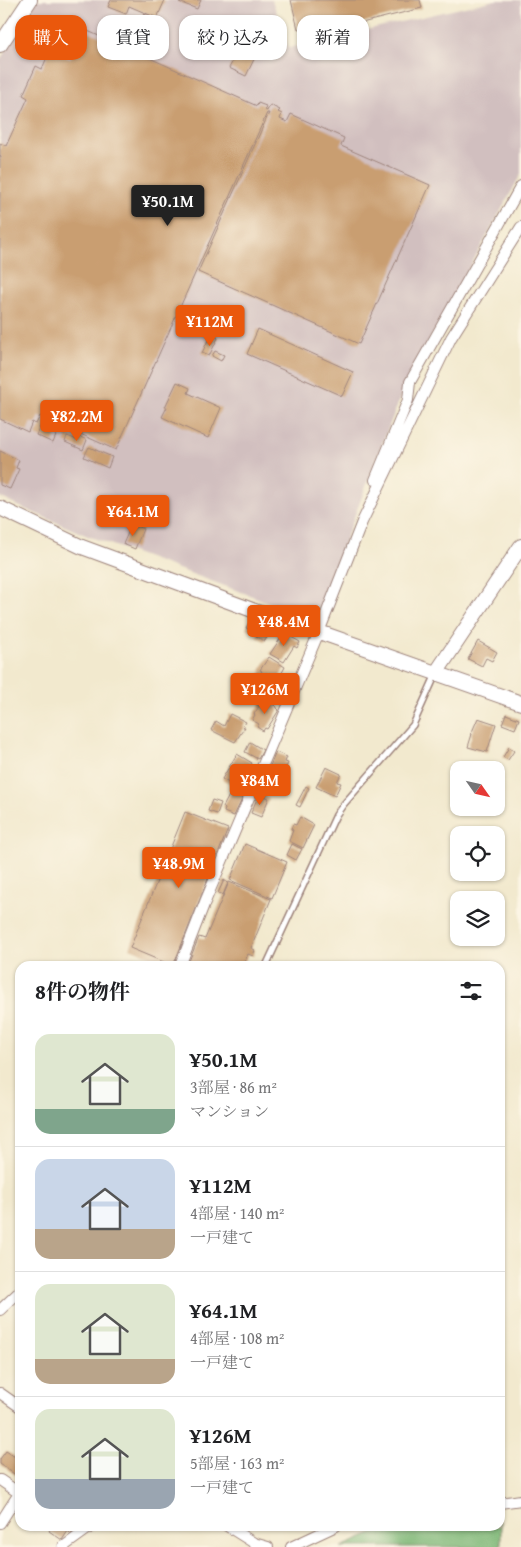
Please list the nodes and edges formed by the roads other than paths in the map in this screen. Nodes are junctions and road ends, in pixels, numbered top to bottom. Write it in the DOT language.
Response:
graph roads {
  1 [pos="30,0"];
  2 [pos="0,45"];
  3 [pos="521,186"];
  4 [pos="521,227"];
  5 [pos="369,506"];
  6 [pos="0,508"];
  7 [pos="521,546"];
  8 [pos="319,632"];
  9 [pos="436,673"];
  10 [pos="521,703"];
  11 [pos="182,961"];
  12 [pos="268,961"];
  13 [pos="15,1296"];
  14 [pos="0,1310"];
  15 [pos="0,1393"];
  16 [pos="15,1404"];
  17 [pos="0,1480"];
  18 [pos="15,1490"];
  19 [pos="15,1500"];
  20 [pos="521,1500"];
  21 [pos="505,1502"];
  22 [pos="0,1522"];
  23 [pos="85,1531"];
  24 [pos="235,1531"];
  25 [pos="325,1531"];
  26 [pos="63,1547"];
  27 [pos="268,1547"];
  28 [pos="291,1547"];
  1 -- 2 [label="street"];
  3 -- 5 [label="street"];
  4 -- 5 [label="street"];
  5 -- 8 [label="street"];
  6 -- 8 [label="street"];
  7 -- 9 [label="street"];
  8 -- 9 [label="street"];
  8 -- 11 [label="street"];
  9 -- 10 [label="street"];
  9 -- 12 [label="lane"];
  13 -- 14 [label="street"];
  15 -- 16 [label="street"];
  17 -- 18 [label="street"];
  19 -- 22 [label="street"];
  20 -- 21 [label="street"];
  23 -- 26 [label="street"];
  24 -- 27 [label="street"];
  25 -- 28 [label="street"];
}
